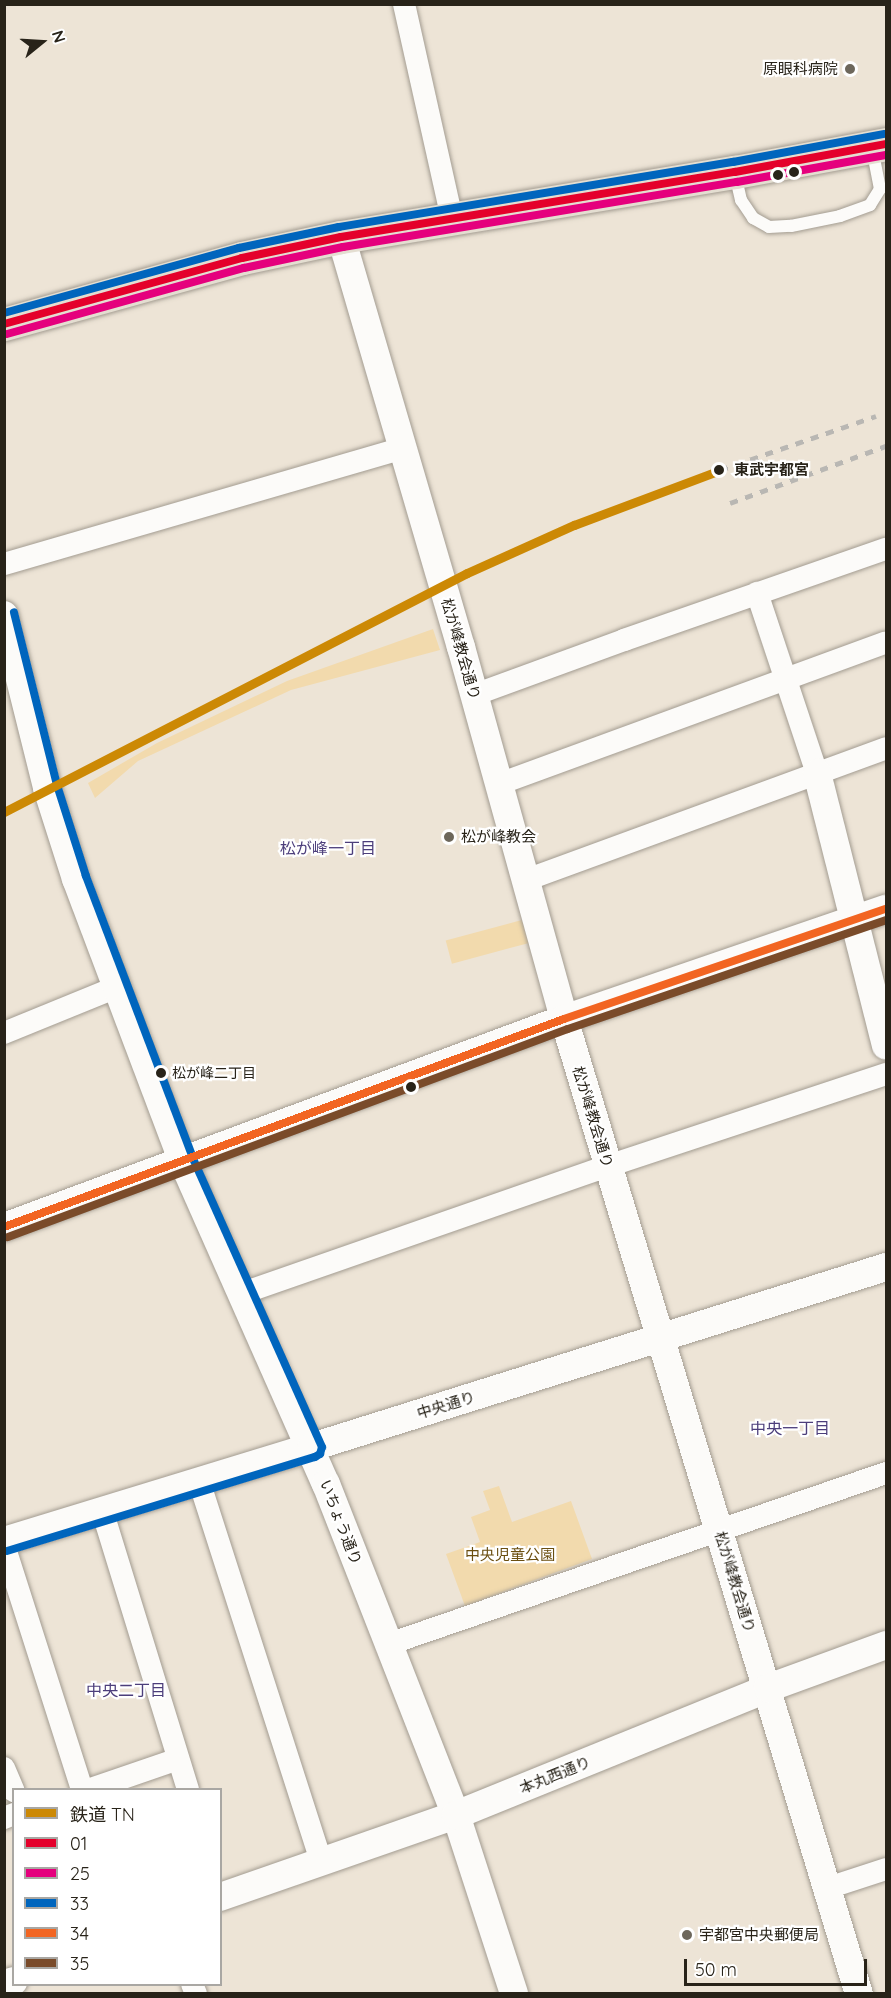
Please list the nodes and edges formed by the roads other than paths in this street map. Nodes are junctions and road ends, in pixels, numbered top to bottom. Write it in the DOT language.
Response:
graph roads {
  1 [pos="404,4"];
  2 [pos="879,146"];
  3 [pos="735,172"];
  4 [pos="452,218"];
  5 [pos="341,237"];
  6 [pos="4,324"];
  7 [pos="403,448"];
  8 [pos="886,549"];
  9 [pos="4,564"];
  10 [pos="757,593"];
  11 [pos="4,615"];
  12 [pos="886,642"];
  13 [pos="786,676"];
  14 [pos="474,695"];
  15 [pos="886,748"];
  16 [pos="817,773"];
  17 [pos="499,784"];
  18 [pos="526,880"];
  19 [pos="886,909"];
  20 [pos="854,919"];
  21 [pos="117,987"];
  22 [pos="564,1019"];
  23 [pos="4,1033"];
  24 [pos="886,1045"];
  25 [pos="886,1074"];
  26 [pos="183,1162"];
  27 [pos="608,1166"];
  28 [pos="4,1227"];
  29 [pos="886,1267"];
  30 [pos="243,1293"];
  31 [pos="658,1338"];
  32 [pos="312,1448"];
  33 [pos="886,1473"];
  34 [pos="199,1481"];
  35 [pos="102,1510"];
  36 [pos="718,1530"];
  37 [pos="4,1543"];
  38 [pos="389,1644"];
  39 [pos="886,1645"];
  40 [pos="768,1688"];
  41 [pos="178,1759"];
  42 [pos="4,1768"];
  43 [pos="13,1788"];
  44 [pos="81,1788"];
  45 [pos="94,1788"];
  46 [pos="187,1788"];
  47 [pos="456,1815"];
  48 [pos="321,1862"];
  49 [pos="886,1869"];
  50 [pos="828,1888"];
  51 [pos="222,1891"];
  52 [pos="514,1994"];
  53 [pos="859,1994"];
  1 -- 4 [label="street"];
  2 -- 3 [label="highway"];
  2 -- 3 [label="lane"];
  3 -- 4 [label="highway"];
  4 -- 5 [label="highway"];
  5 -- 6 [label="highway"];
  5 -- 7 [label="street, 松が峰教会通り"];
  7 -- 9 [label="street"];
  7 -- 14 [label="street, 松が峰教会通り"];
  8 -- 10 [label="street"];
  10 -- 13 [label="street"];
  10 -- 14 [label="street"];
  11 -- 21 [label="street, いちょう通り"];
  12 -- 13 [label="street"];
  13 -- 16 [label="street"];
  13 -- 17 [label="street"];
  14 -- 17 [label="street, 松が峰教会通り"];
  15 -- 16 [label="street"];
  16 -- 18 [label="street"];
  16 -- 20 [label="street"];
  17 -- 18 [label="street, 松が峰教会通り"];
  18 -- 22 [label="street, 松が峰教会通り"];
  19 -- 20 [label="street"];
  20 -- 22 [label="street"];
  20 -- 24 [label="street"];
  21 -- 23 [label="street"];
  21 -- 26 [label="street, いちょう通り"];
  22 -- 26 [label="street"];
  22 -- 27 [label="street, 松が峰教会通り"];
  25 -- 27 [label="street"];
  26 -- 28 [label="street"];
  26 -- 30 [label="street, いちょう通り"];
  27 -- 30 [label="street"];
  27 -- 31 [label="street, 松が峰教会通り"];
  29 -- 31 [label="street, 中央通り"];
  30 -- 32 [label="street, いちょう通り"];
  31 -- 32 [label="street, 中央通り"];
  31 -- 36 [label="street, 松が峰教会通り"];
  32 -- 34 [label="street, 中央通り"];
  32 -- 38 [label="street, いちょう通り"];
  33 -- 36 [label="street"];
  34 -- 35 [label="street, 中央通り"];
  34 -- 48 [label="street"];
  35 -- 37 [label="street, 中央通り"];
  35 -- 41 [label="street"];
  36 -- 38 [label="street"];
  36 -- 40 [label="street, 松が峰教会通り"];
  37 -- 44 [label="street"];
  38 -- 47 [label="street, いちょう通り"];
  39 -- 40 [label="street, 本丸西通り"];
  40 -- 47 [label="street, 本丸西通り"];
  40 -- 50 [label="street, 松が峰教会通り"];
  41 -- 45 [label="street"];
  41 -- 46 [label="street"];
  42 -- 43 [label="street"];
  47 -- 48 [label="street, 本丸西通り"];
  47 -- 52 [label="street, いちょう通り"];
  48 -- 51 [label="street, 本丸西通り"];
  49 -- 50 [label="street"];
  50 -- 53 [label="street, 松が峰教会通り"];
}
